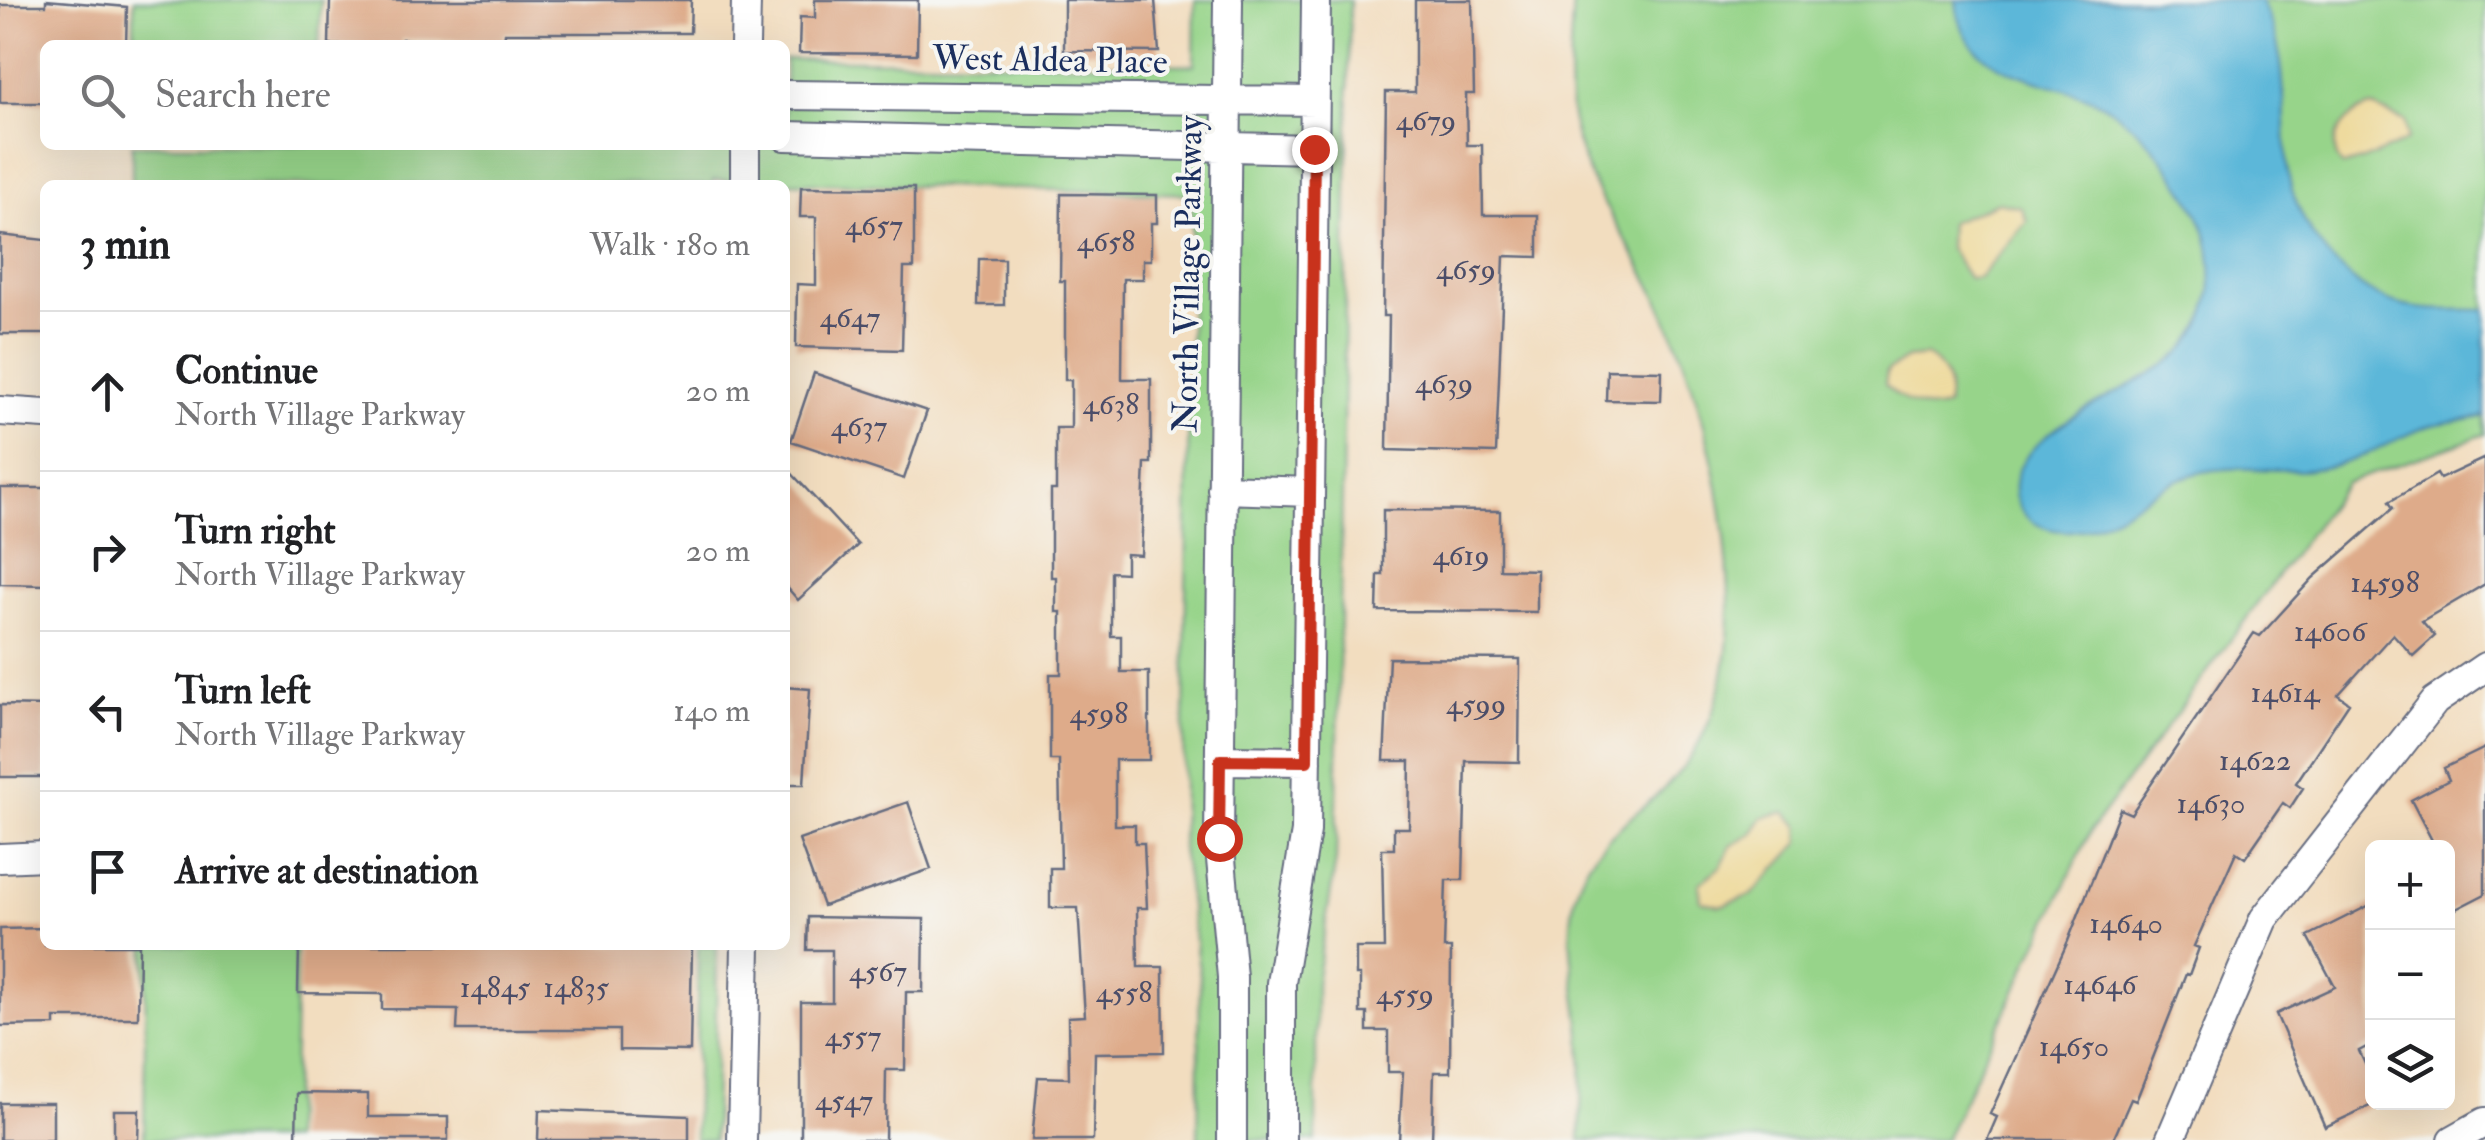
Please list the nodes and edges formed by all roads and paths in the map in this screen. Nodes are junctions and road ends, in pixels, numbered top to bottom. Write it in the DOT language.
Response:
graph roads {
  1 [pos="746,0"];
  2 [pos="1228,0"];
  3 [pos="1316,0"];
  4 [pos="745,40"];
  5 [pos="790,95"];
  6 [pos="1227,99"];
  7 [pos="1315,101"];
  8 [pos="790,136"];
  9 [pos="1226,146"];
  10 [pos="1314,149"];
  11 [pos="745,150"];
  12 [pos="745,180"];
  13 [pos="0,412"];
  14 [pos="40,414"];
  15 [pos="1222,489"];
  16 [pos="1310,492"];
  17 [pos="2485,668"];
  18 [pos="1220,760"];
  19 [pos="1307,761"];
  20 [pos="40,856"];
  21 [pos="0,858"];
  22 [pos="746,950"];
  23 [pos="2485,1122"];
  24 [pos="742,1140"];
  25 [pos="1232,1140"];
  26 [pos="1280,1140"];
  27 [pos="2170,1140"];
  28 [pos="2452,1140"];
  1 -- 4 [label="street"];
  2 -- 6 [label="street, North Village Parkway"];
  3 -- 7 [label="street"];
  5 -- 6 [label="street, West Aldea Place"];
  6 -- 7 [label="street, West Aldea Place"];
  6 -- 9 [label="street, North Village Parkway"];
  7 -- 10 [label="street"];
  8 -- 9 [label="street"];
  9 -- 10 [label="street"];
  9 -- 15 [label="street, North Village Parkway"];
  10 -- 16 [label="street"];
  11 -- 12 [label="street"];
  13 -- 14 [label="street"];
  15 -- 16 [label="street"];
  15 -- 18 [label="street, North Village Parkway"];
  16 -- 19 [label="street"];
  17 -- 27 [label="street"];
  18 -- 19 [label="street"];
  18 -- 25 [label="street, North Village Parkway"];
  19 -- 26 [label="street"];
  20 -- 21 [label="street"];
  22 -- 24 [label="street"];
  23 -- 28 [label="street"];
}
